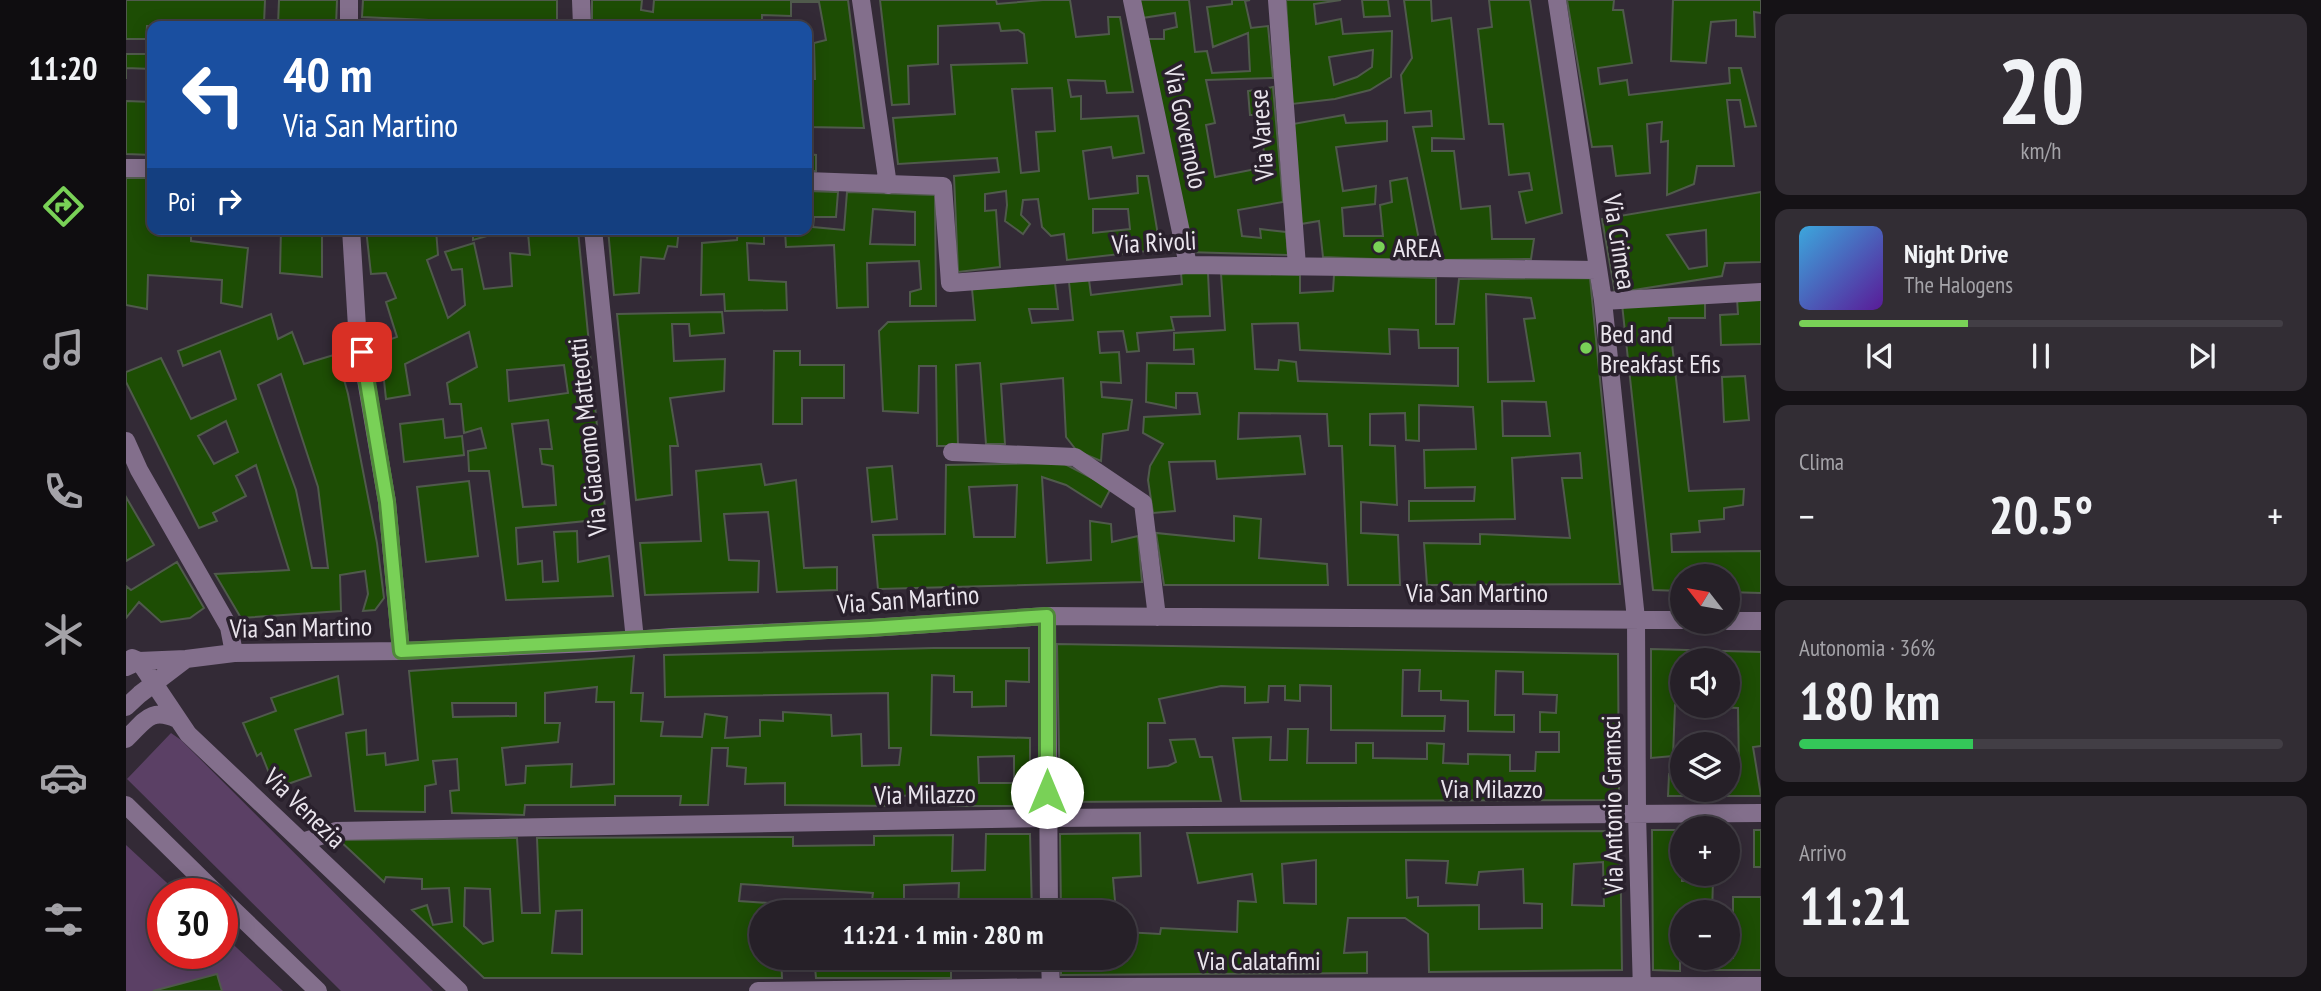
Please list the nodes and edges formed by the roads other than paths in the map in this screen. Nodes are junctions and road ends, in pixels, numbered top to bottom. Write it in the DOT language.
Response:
graph roads {
  1 [pos="349,0"];
  2 [pos="580,0"];
  3 [pos="861,0"];
  4 [pos="1132,0"];
  5 [pos="1277,0"];
  6 [pos="1557,0"];
  7 [pos="349,21"];
  8 [pos="582,21"];
  9 [pos="126,169"];
  10 [pos="147,169"];
  11 [pos="812,181"];
  12 [pos="888,185"];
  13 [pos="351,235"];
  14 [pos="594,235"];
  15 [pos="1188,265"];
  16 [pos="1297,266"];
  17 [pos="1597,270"];
  18 [pos="1761,292"];
  19 [pos="1603,301"];
  20 [pos="126,441"];
  21 [pos="952,452"];
  22 [pos="1047,616"];
  23 [pos="1157,617"];
  24 [pos="1636,619"];
  25 [pos="1670,620"];
  26 [pos="1740,621"];
  27 [pos="1761,621"];
  28 [pos="635,640"];
  29 [pos="401,651"];
  30 [pos="234,653"];
  31 [pos="186,659"];
  32 [pos="130,661"];
  33 [pos="147,688"];
  34 [pos="126,707"];
  35 [pos="177,719"];
  36 [pos="126,739"];
  37 [pos="126,805"];
  38 [pos="1761,813"];
  39 [pos="1637,814"];
  40 [pos="1047,818"];
  41 [pos="302,842"];
  42 [pos="201,878"];
  43 [pos="1049,900"];
  44 [pos="238,914"];
  45 [pos="1050,970"];
  46 [pos="1761,986"];
  47 [pos="1051,989"];
  48 [pos="1642,989"];
  49 [pos="318,991"];
  50 [pos="459,991"];
  51 [pos="758,991"];
  1 -- 7 [label="street"];
  2 -- 8 [label="street"];
  3 -- 12 [label="street"];
  4 -- 15 [label="street, Via Governolo"];
  5 -- 16 [label="street, Via Varese"];
  6 -- 17 [label="street, Via Crimea"];
  9 -- 10 [label="street"];
  11 -- 12 [label="street, Via Rivoli"];
  12 -- 15 [label="street, Via Rivoli"];
  13 -- 29 [label="street"];
  14 -- 28 [label="street, Via Giacomo Matteotti"];
  15 -- 16 [label="street, Via Rivoli"];
  16 -- 17 [label="street, Via Rivoli"];
  17 -- 19 [label="street, Via Crimea"];
  18 -- 19 [label="street"];
  19 -- 24 [label="street, Via Crimea"];
  20 -- 30 [label="street"];
  21 -- 23 [label="street"];
  22 -- 23 [label="street, Via San Martino"];
  22 -- 28 [label="street, Via San Martino"];
  22 -- 40 [label="street"];
  23 -- 24 [label="street, Via San Martino"];
  24 -- 25 [label="street, Via San Martino"];
  24 -- 39 [label="street, Via Antonio Gramsci"];
  26 -- 27 [label="street"];
  28 -- 29 [label="street, Via San Martino"];
  29 -- 30 [label="street, Via San Martino"];
  30 -- 31 [label="street, Via San Martino"];
  31 -- 32 [label="street, Via San Martino"];
  31 -- 33 [label="street"];
  32 -- 33 [label="street, Via Venezia"];
  33 -- 34 [label="street"];
  33 -- 35 [label="street, Via Venezia"];
  35 -- 36 [label="street"];
  35 -- 41 [label="street, Via Venezia"];
  37 -- 42 [label="street"];
  38 -- 39 [label="street, Via Milazzo"];
  39 -- 40 [label="street, Via Milazzo"];
  39 -- 48 [label="street, Via Antonio Gramsci"];
  40 -- 41 [label="street, Via Milazzo"];
  40 -- 43 [label="street"];
  41 -- 50 [label="street, Via Venezia"];
  44 -- 49 [label="street"];
  45 -- 47 [label="street"];
  46 -- 48 [label="street, Via Calatafimi"];
  47 -- 48 [label="street, Via Calatafimi"];
  47 -- 51 [label="street, Via Calatafimi"];
}
